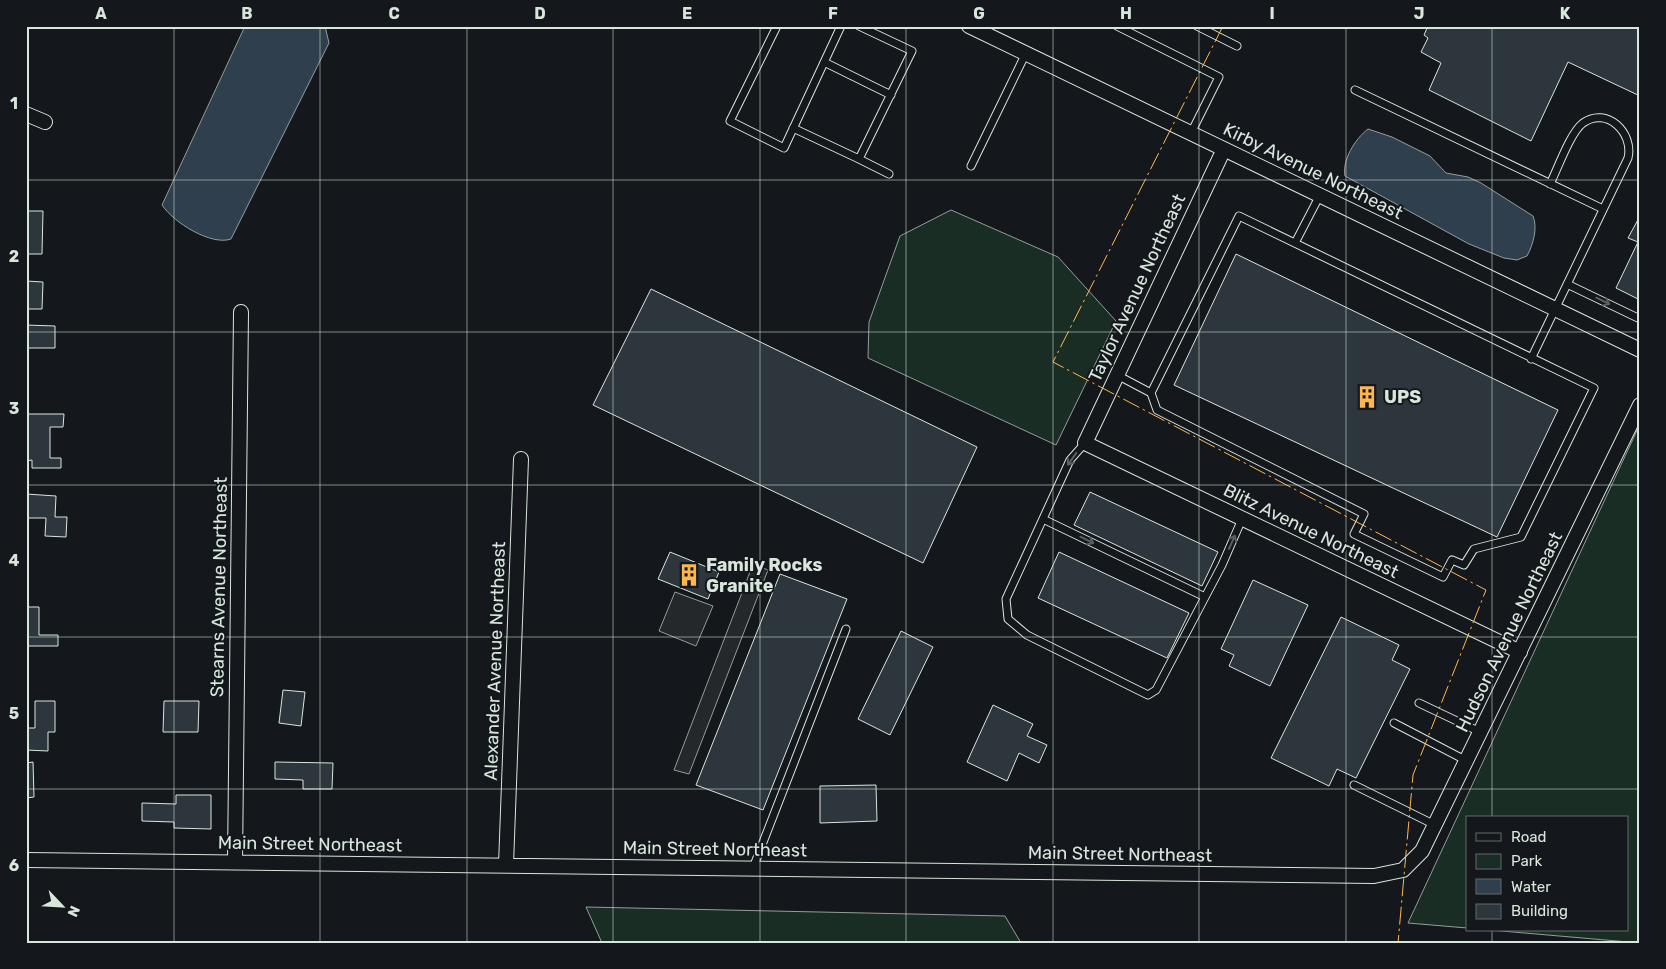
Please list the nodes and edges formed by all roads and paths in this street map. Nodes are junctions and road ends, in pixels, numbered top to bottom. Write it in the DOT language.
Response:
graph roads {
  1 [pos="777,26"];
  2 [pos="841,26"];
  3 [pos="859,26"];
  4 [pos="969,26"];
  5 [pos="1117,26"];
  6 [pos="1196,26"];
  7 [pos="1237,46"];
  8 [pos="1026,53"];
  9 [pos="824,62"];
  10 [pos="1355,90"];
  11 [pos="891,95"];
  12 [pos="26,114"];
  13 [pos="45,122"];
  14 [pos="793,128"];
  15 [pos="1192,133"];
  16 [pos="1224,149"];
  17 [pos="859,159"];
  18 [pos="971,166"];
  19 [pos="889,174"];
  20 [pos="1550,184"];
  21 [pos="1320,196"];
  22 [pos="1602,209"];
  23 [pos="1295,243"];
  24 [pos="1567,284"];
  25 [pos="1555,309"];
  26 [pos="241,312"];
  27 [pos="1640,319"];
  28 [pos="1640,350"];
  29 [pos="1531,359"];
  30 [pos="1117,374"];
  31 [pos="1151,393"];
  32 [pos="1640,405"];
  33 [pos="1085,443"];
  34 [pos="521,459"];
  35 [pos="1043,519"];
  36 [pos="1242,519"];
  37 [pos="1206,597"];
  38 [pos="846,630"];
  39 [pos="1520,652"];
  40 [pos="1419,702"];
  41 [pos="1394,723"];
  42 [pos="1481,732"];
  43 [pos="1467,761"];
  44 [pos="1354,785"];
  45 [pos="1435,825"];
  46 [pos="26,860"];
  47 [pos="235,862"];
  48 [pos="506,865"];
  49 [pos="753,868"];
  50 [pos="1403,870"];
  1 -- 14 [label="lane"];
  2 -- 9 [label="lane"];
  3 -- 11 [label="lane"];
  4 -- 8 [label="street, Kirby Avenue Northeast"];
  5 -- 15 [label="lane"];
  6 -- 7 [label="lane"];
  8 -- 15 [label="street, Kirby Avenue Northeast"];
  8 -- 18 [label="lane"];
  9 -- 11 [label="lane"];
  9 -- 14 [label="lane"];
  10 -- 20 [label="lane"];
  11 -- 17 [label="lane"];
  12 -- 13 [label="street"];
  14 -- 17 [label="lane"];
  15 -- 16 [label="street, Kirby Avenue Northeast"];
  16 -- 21 [label="street, Kirby Avenue Northeast"];
  16 -- 30 [label="street, Taylor Avenue Northeast"];
  17 -- 19 [label="lane"];
  20 -- 22 [label="lane"];
  20 -- 22 [label="lane"];
  21 -- 23 [label="lane"];
  21 -- 25 [label="street, Kirby Avenue Northeast"];
  22 -- 24 [label="lane"];
  23 -- 29 [label="lane"];
  23 -- 31 [label="lane"];
  24 -- 25 [label="lane"];
  24 -- 27 [label="lane, one-way"];
  25 -- 28 [label="street, Kirby Avenue Northeast"];
  25 -- 29 [label="lane"];
  26 -- 47 [label="street, Stearns Avenue Northeast"];
  29 -- 31 [label="lane"];
  30 -- 31 [label="lane"];
  30 -- 33 [label="street, Taylor Avenue Northeast"];
  32 -- 39 [label="street, Hudson Avenue Northeast"];
  33 -- 35 [label="lane, one-way"];
  33 -- 36 [label="street, Blitz Avenue Northeast"];
  34 -- 48 [label="street, Alexander Avenue Northeast"];
  35 -- 37 [label="lane, one-way"];
  35 -- 37 [label="lane"];
  37 -- 36 [label="lane, one-way"];
  36 -- 39 [label="street, Blitz Avenue Northeast"];
  38 -- 49 [label="lane"];
  39 -- 42 [label="street, Hudson Avenue Northeast"];
  40 -- 42 [label="lane"];
  41 -- 43 [label="lane"];
  42 -- 43 [label="street, Hudson Avenue Northeast"];
  43 -- 45 [label="street, Hudson Avenue Northeast"];
  44 -- 45 [label="lane"];
  45 -- 50 [label="street, Hudson Avenue Northeast"];
  46 -- 47 [label="street, Main Street Northeast"];
  47 -- 48 [label="street, Main Street Northeast"];
  48 -- 49 [label="street, Main Street Northeast"];
  49 -- 50 [label="street, Main Street Northeast"];
}
